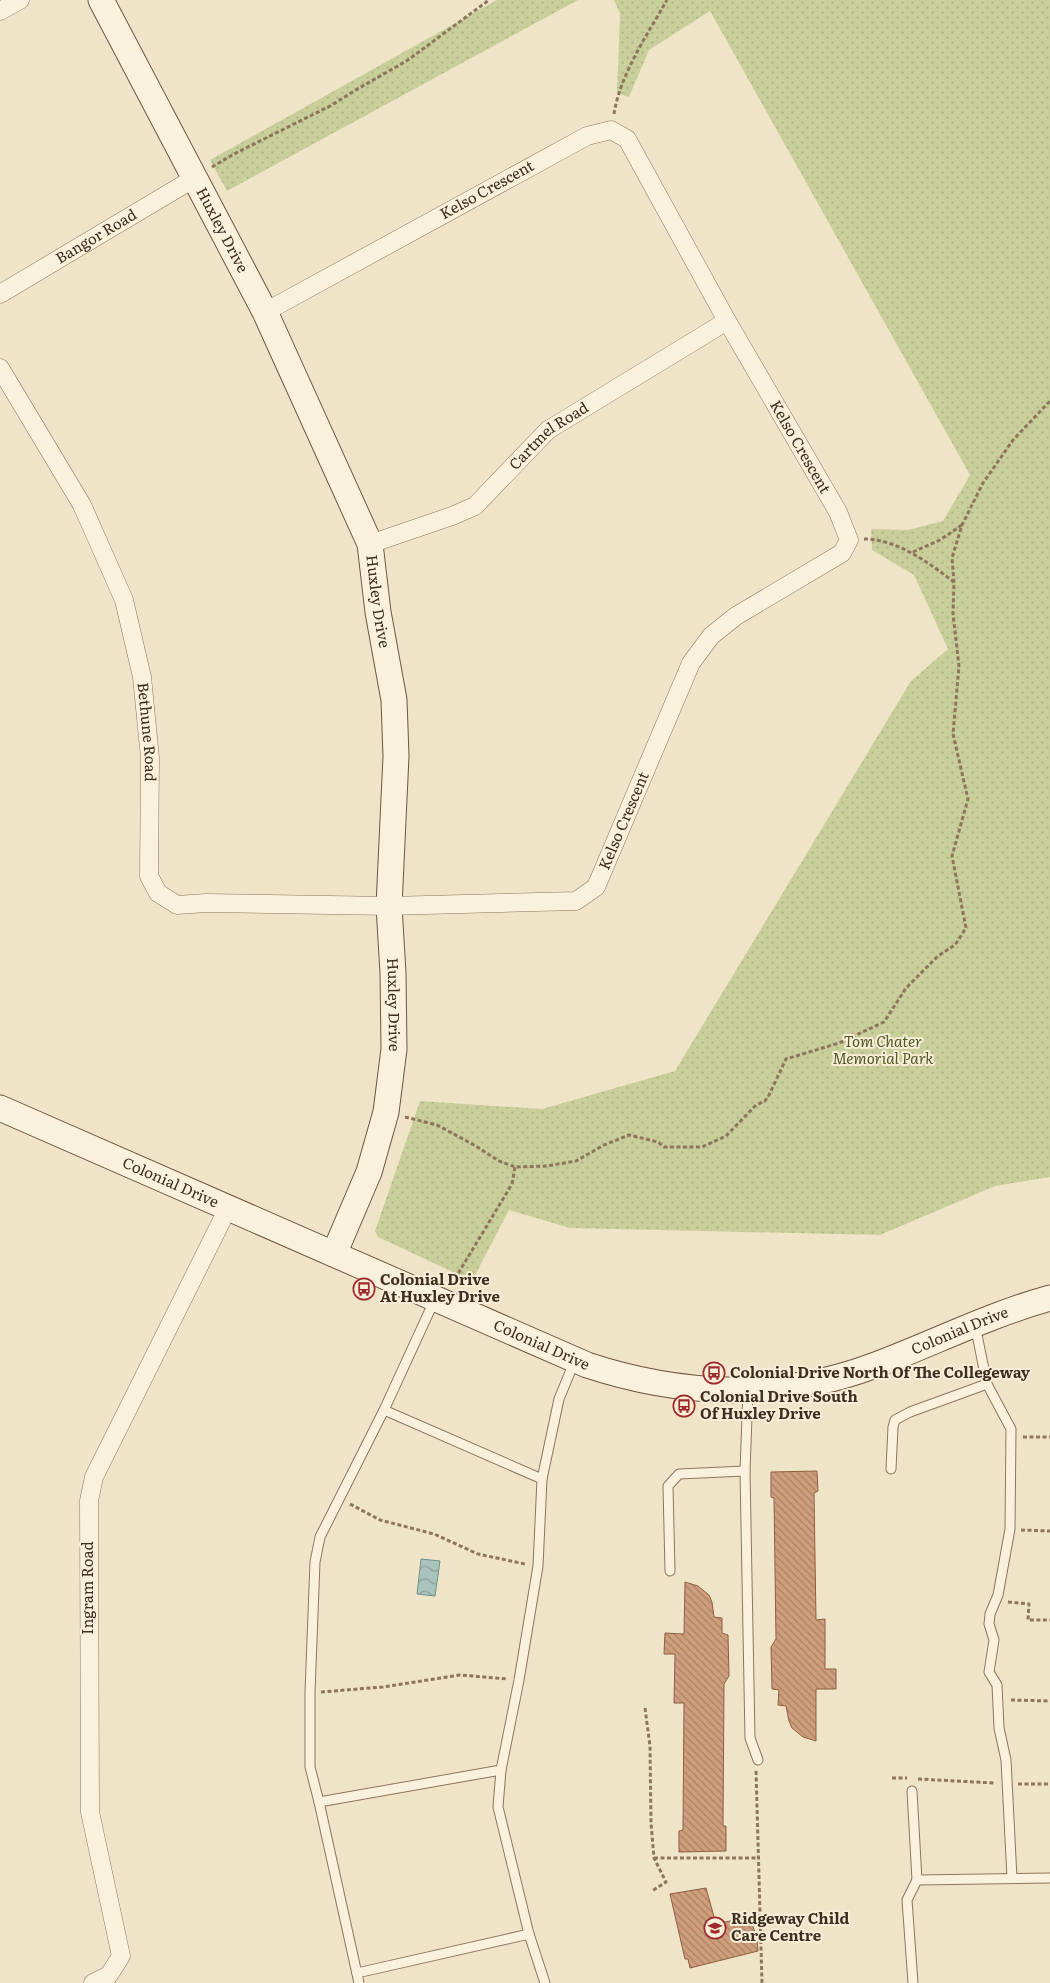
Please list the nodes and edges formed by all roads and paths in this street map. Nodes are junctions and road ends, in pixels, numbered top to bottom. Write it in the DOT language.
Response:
graph roads {
  1 [pos="20,0"];
  2 [pos="101,0"];
  3 [pos="489,0"];
  4 [pos="667,0"];
  5 [pos="0,11"];
  6 [pos="612,130"];
  7 [pos="193,179"];
  8 [pos="0,294"];
  9 [pos="265,312"];
  10 [pos="727,321"];
  11 [pos="0,368"];
  12 [pos="1050,401"];
  13 [pos="962,525"];
  14 [pos="849,540"];
  15 [pos="370,544"];
  16 [pos="912,552"];
  17 [pos="954,582"];
  18 [pos="389,906"];
  19 [pos="1,1110"];
  20 [pos="386,1112"];
  21 [pos="515,1167"];
  22 [pos="228,1208"];
  23 [pos="334,1254"];
  24 [pos="435,1298"];
  25 [pos="1050,1298"];
  26 [pos="975,1324"];
  27 [pos="575,1360"];
  28 [pos="987,1384"];
  29 [pos="748,1390"];
  30 [pos="384,1410"];
  31 [pos="1011,1437"];
  32 [pos="1050,1437"];
  33 [pos="891,1469"];
  34 [pos="745,1471"];
  35 [pos="542,1479"];
  36 [pos="338,1498"];
  37 [pos="1010,1529"];
  38 [pos="1050,1531"];
  39 [pos="538,1566"];
  40 [pos="670,1571"];
  41 [pos="996,1601"];
  42 [pos="1050,1620"];
  43 [pos="519,1680"];
  44 [pos="310,1692"];
  45 [pos="998,1700"];
  46 [pos="1050,1701"];
  47 [pos="645,1708"];
  48 [pos="758,1760"];
  49 [pos="500,1770"];
  50 [pos="892,1778"];
  51 [pos="1007,1783"];
  52 [pos="1050,1784"];
  53 [pos="912,1791"];
  54 [pos="319,1802"];
  55 [pos="654,1858"];
  56 [pos="757,1858"];
  57 [pos="1012,1878"];
  58 [pos="1050,1878"];
  59 [pos="917,1880"];
  60 [pos="652,1891"];
  61 [pos="529,1934"];
  62 [pos="357,1973"];
  63 [pos="93,1983"];
  64 [pos="359,1983"];
  65 [pos="545,1983"];
  66 [pos="762,1983"];
  67 [pos="914,1983"];
  1 -- 5 [label="street"];
  2 -- 7 [label="street, Huxley Drive"];
  3 -- 7 [label="path"];
  4 -- 6 [label="path"];
  6 -- 9 [label="street, Kelso Crescent"];
  6 -- 10 [label="street, Kelso Crescent"];
  7 -- 8 [label="street, Bangor Road"];
  7 -- 9 [label="street, Huxley Drive"];
  9 -- 15 [label="street, Huxley Drive"];
  10 -- 14 [label="street, Kelso Crescent"];
  10 -- 15 [label="street, Cartmel Road"];
  11 -- 18 [label="street, Bethune Road"];
  12 -- 13 [label="path"];
  13 -- 16 [label="path"];
  13 -- 17 [label="path"];
  14 -- 16 [label="path"];
  14 -- 18 [label="street, Kelso Crescent"];
  15 -- 18 [label="street, Huxley Drive"];
  16 -- 17 [label="path"];
  17 -- 21 [label="path"];
  18 -- 20 [label="street, Huxley Drive"];
  19 -- 22 [label="street, Colonial Drive"];
  20 -- 21 [label="path"];
  20 -- 23 [label="street, Huxley Drive"];
  21 -- 24 [label="path"];
  22 -- 23 [label="street, Colonial Drive"];
  22 -- 63 [label="street, Ingram Road"];
  23 -- 24 [label="street, Colonial Drive"];
  24 -- 27 [label="street, Colonial Drive"];
  24 -- 30 [label="lane"];
  25 -- 26 [label="street, Colonial Drive"];
  26 -- 28 [label="lane"];
  26 -- 29 [label="street, Colonial Drive"];
  27 -- 29 [label="street, Colonial Drive"];
  27 -- 35 [label="lane"];
  28 -- 31 [label="lane"];
  28 -- 33 [label="lane"];
  29 -- 34 [label="lane"];
  30 -- 35 [label="lane"];
  30 -- 36 [label="lane"];
  31 -- 32 [label="path"];
  31 -- 37 [label="lane"];
  34 -- 40 [label="lane"];
  34 -- 48 [label="lane"];
  35 -- 39 [label="lane"];
  36 -- 39 [label="path"];
  36 -- 44 [label="lane"];
  37 -- 38 [label="path"];
  37 -- 41 [label="lane"];
  39 -- 43 [label="lane"];
  41 -- 42 [label="path"];
  41 -- 45 [label="lane"];
  43 -- 44 [label="path"];
  43 -- 49 [label="lane"];
  44 -- 54 [label="lane"];
  45 -- 46 [label="path"];
  45 -- 51 [label="lane"];
  47 -- 55 [label="path"];
  48 -- 56 [label="path"];
  49 -- 54 [label="lane"];
  49 -- 61 [label="lane"];
  50 -- 51 [label="path"];
  51 -- 52 [label="path"];
  51 -- 57 [label="lane"];
  53 -- 59 [label="lane"];
  54 -- 62 [label="lane"];
  55 -- 56 [label="path"];
  55 -- 60 [label="path"];
  56 -- 66 [label="path"];
  57 -- 58 [label="lane"];
  57 -- 59 [label="lane"];
  59 -- 67 [label="lane"];
  61 -- 62 [label="lane"];
  61 -- 65 [label="lane"];
  62 -- 64 [label="lane"];
}
